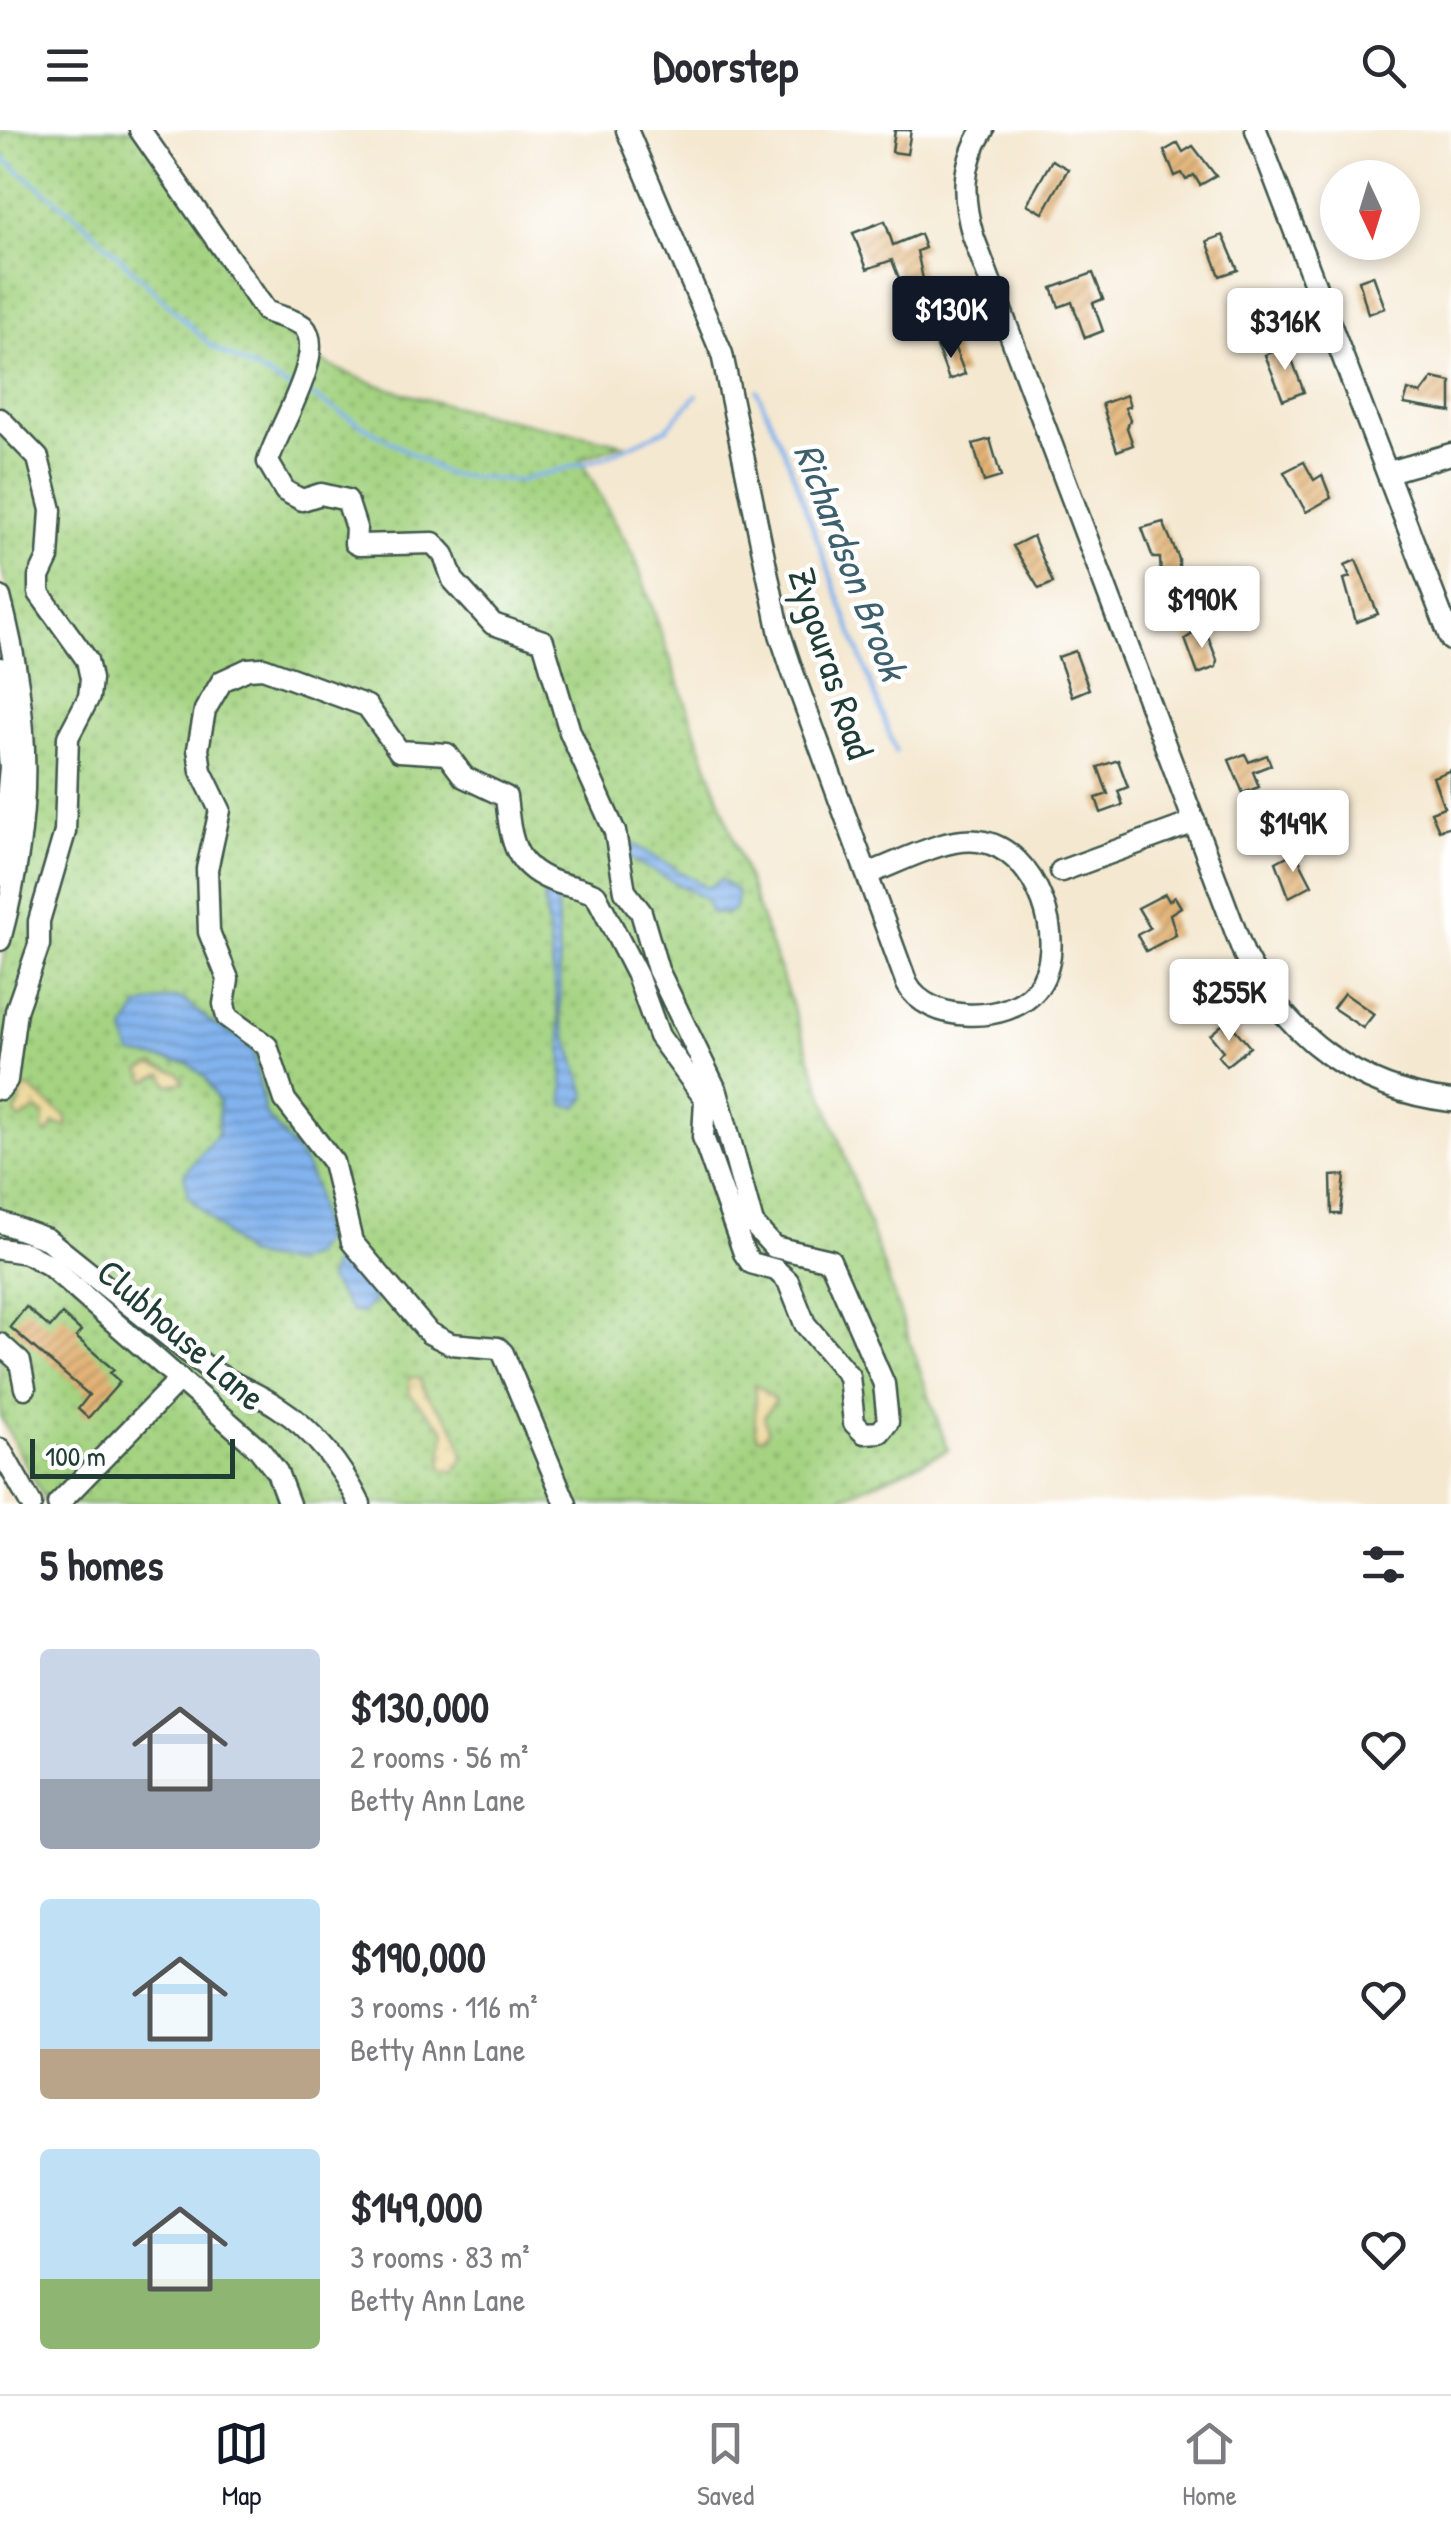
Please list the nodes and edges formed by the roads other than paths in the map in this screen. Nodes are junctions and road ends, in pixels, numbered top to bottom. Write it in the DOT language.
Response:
graph roads {
  1 [pos="140,130"];
  2 [pos="626,130"];
  3 [pos="983,130"];
  4 [pos="1256,130"];
  5 [pos="0,419"];
  6 [pos="1451,454"];
  7 [pos="1389,472"];
  8 [pos="0,597"];
  9 [pos="1451,640"];
  10 [pos="0,668"];
  11 [pos="12,767"];
  12 [pos="1195,822"];
  13 [pos="1060,871"];
  14 [pos="867,874"];
  15 [pos="0,876"];
  16 [pos="0,940"];
  17 [pos="0,1089"];
  18 [pos="1451,1101"];
  19 [pos="0,1222"];
  20 [pos="0,1250"];
  21 [pos="0,1344"];
  22 [pos="180,1379"];
  23 [pos="25,1388"];
  24 [pos="0,1449"];
  25 [pos="31,1504"];
  26 [pos="58,1504"];
  27 [pos="289,1504"];
  28 [pos="360,1504"];
  29 [pos="566,1504"];
  1 -- 29 [label="street"];
  2 -- 14 [label="street, Zygouras Road"];
  3 -- 12 [label="street"];
  4 -- 7 [label="street"];
  5 -- 17 [label="street"];
  6 -- 7 [label="street"];
  7 -- 9 [label="street"];
  8 -- 11 [label="street"];
  10 -- 11 [label="street"];
  11 -- 15 [label="street"];
  11 -- 16 [label="street"];
  12 -- 13 [label="street"];
  12 -- 18 [label="street"];
  14 -- 14 [label="street, Zygouras Road"];
  19 -- 28 [label="street"];
  20 -- 22 [label="street, Clubhouse Lane"];
  21 -- 23 [label="street"];
  22 -- 26 [label="street"];
  22 -- 27 [label="street, Clubhouse Lane"];
  24 -- 25 [label="street"];
}
